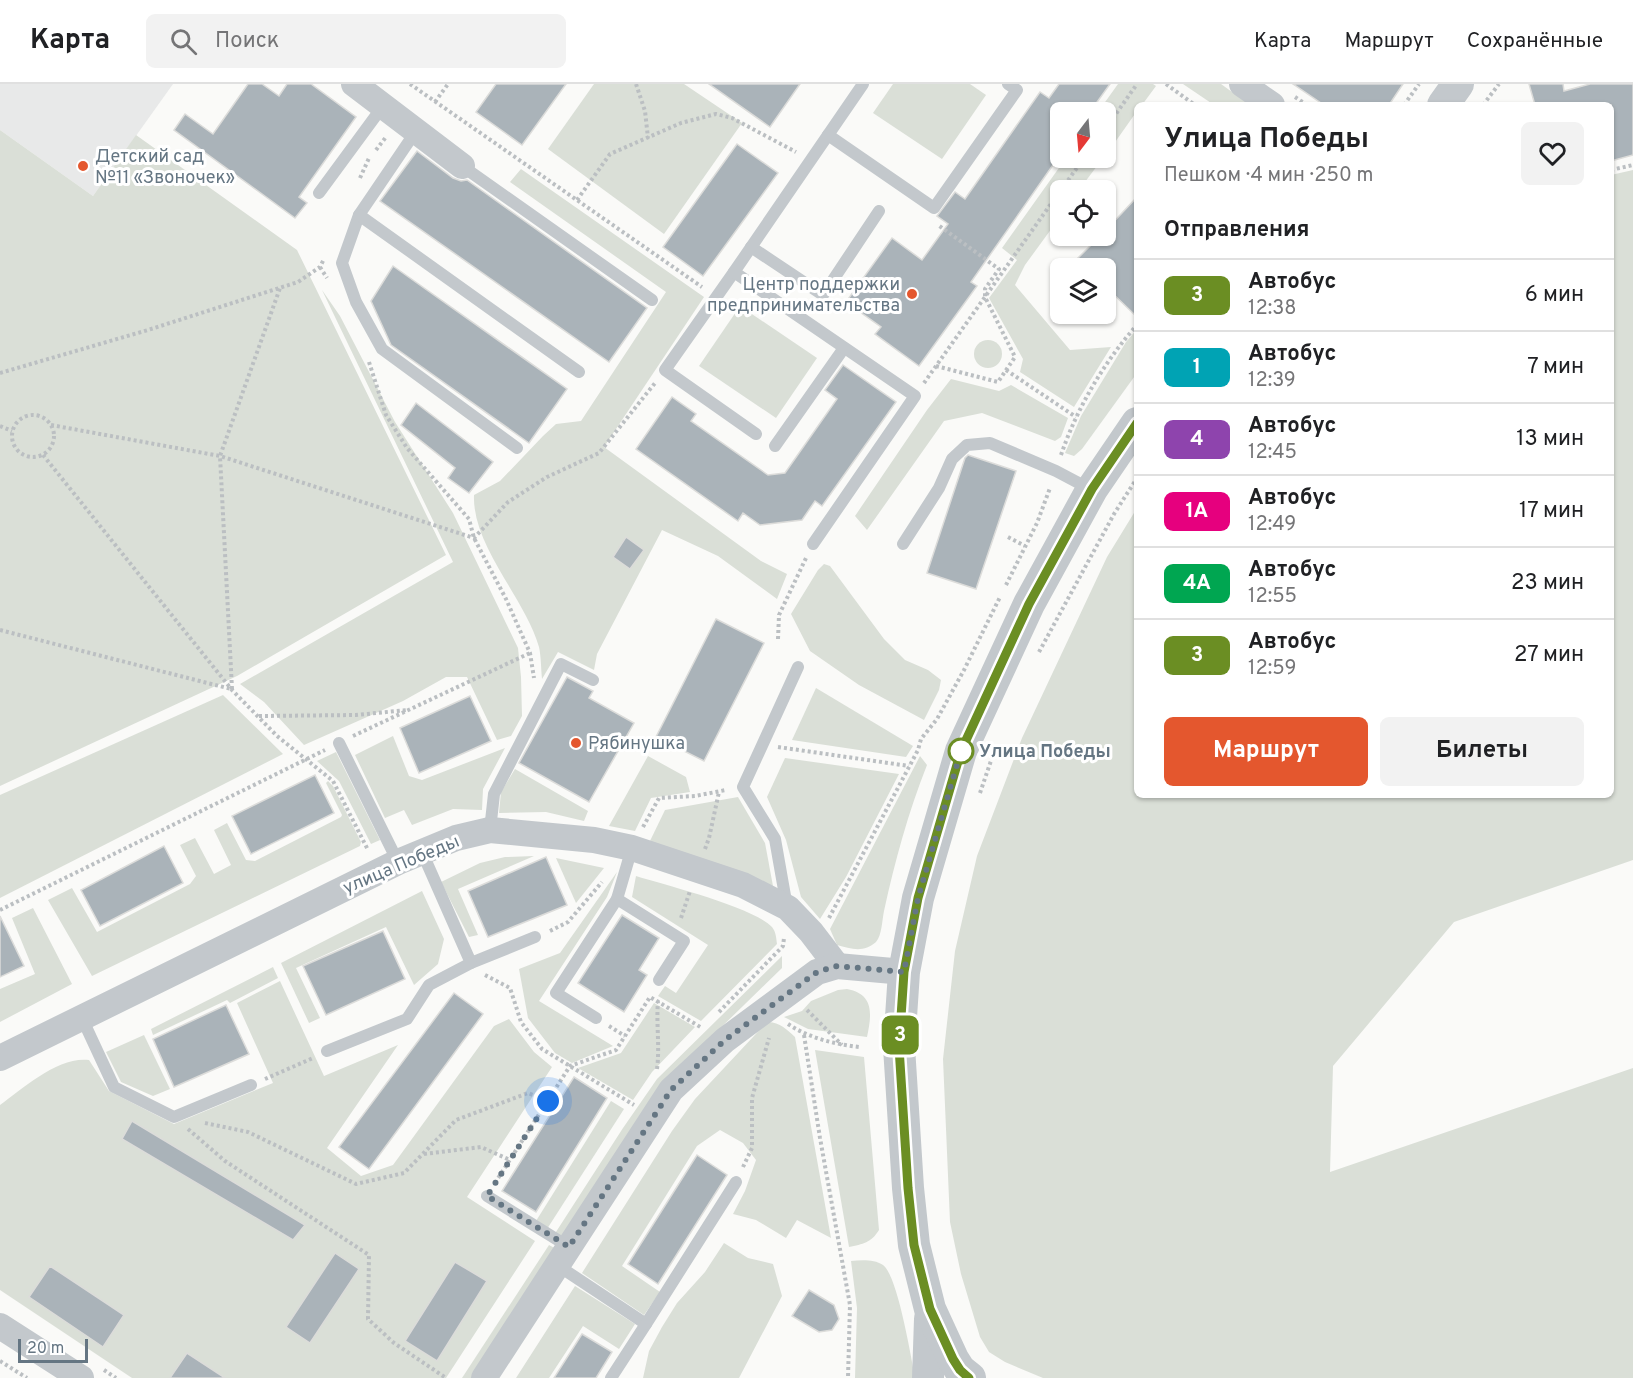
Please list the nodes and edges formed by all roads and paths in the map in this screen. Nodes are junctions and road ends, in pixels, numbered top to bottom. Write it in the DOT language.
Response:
graph roads {
  1 [pos="354,84"];
  2 [pos="410,84"];
  3 [pos="448,84"];
  4 [pos="636,84"];
  5 [pos="1008,84"];
  6 [pos="1137,84"];
  7 [pos="1166,84"];
  8 [pos="1242,84"];
  9 [pos="1419,84"];
  10 [pos="1458,84"];
  11 [pos="1499,84"];
  12 [pos="857,86"];
  13 [pos="435,102"];
  14 [pos="1191,102"];
  15 [pos="1268,102"];
  16 [pos="1406,102"];
  17 [pos="1445,102"];
  18 [pos="1485,102"];
  19 [pos="383,106"];
  20 [pos="1116,114"];
  21 [pos="416,131"];
  22 [pos="828,135"];
  23 [pos="648,138"];
  24 [pos="810,161"];
  25 [pos="1633,165"];
  26 [pos="462,166"];
  27 [pos="1614,169"];
  28 [pos="319,193"];
  29 [pos="577,200"];
  30 [pos="1050,206"];
  31 [pos="934,208"];
  32 [pos="879,211"];
  33 [pos="359,215"];
  34 [pos="751,247"];
  35 [pos="320,267"];
  36 [pos="734,272"];
  37 [pos="690,279"];
  38 [pos="298,282"];
  39 [pos="330,283"];
  40 [pos="280,288"];
  41 [pos="985,297"];
  42 [pos="652,300"];
  43 [pos="1134,328"];
  44 [pos="844,348"];
  45 [pos="368,360"];
  46 [pos="936,366"];
  47 [pos="665,370"];
  48 [pos="1006,370"];
  49 [pos="579,372"];
  50 [pos="0,373"];
  51 [pos="915,396"];
  52 [pos="1076,417"];
  53 [pos="51,425"];
  54 [pos="0,426"];
  55 [pos="1134,427"];
  56 [pos="12,431"];
  57 [pos="756,434"];
  58 [pos="775,446"];
  59 [pos="517,448"];
  60 [pos="43,455"];
  61 [pos="220,456"];
  62 [pos="1056,471"];
  63 [pos="1134,483"];
  64 [pos="1092,489"];
  65 [pos="1008,537"];
  66 [pos="474,538"];
  67 [pos="813,544"];
  68 [pos="903,544"];
  69 [pos="1025,546"];
  70 [pos="0,630"];
  71 [pos="778,639"];
  72 [pos="530,653"];
  73 [pos="1037,657"];
  74 [pos="798,667"];
  75 [pos="534,680"];
  76 [pos="592,680"];
  77 [pos="232,690"];
  78 [pos="410,709"];
  79 [pos="258,716"];
  80 [pos="999,737"];
  81 [pos="339,742"];
  82 [pos="762,745"];
  83 [pos="306,759"];
  84 [pos="909,766"];
  85 [pos="743,787"];
  86 [pos="718,792"];
  87 [pos="978,797"];
  88 [pos="490,830"];
  89 [pos="634,846"];
  90 [pos="422,852"];
  91 [pos="703,853"];
  92 [pos="370,854"];
  93 [pos="398,862"];
  94 [pos="692,885"];
  95 [pos="618,899"];
  96 [pos="0,910"];
  97 [pos="786,918"];
  98 [pos="811,932"];
  99 [pos="676,936"];
  100 [pos="535,937"];
  101 [pos="783,946"];
  102 [pos="471,963"];
  103 [pos="837,966"];
  104 [pos="904,972"];
  105 [pos="660,980"];
  106 [pos="510,988"];
  107 [pos="658,1001"];
  108 [pos="804,1007"];
  109 [pos="81,1016"];
  110 [pos="596,1018"];
  111 [pos="703,1028"];
  112 [pos="770,1036"];
  113 [pos="842,1045"];
  114 [pos="859,1047"];
  115 [pos="327,1051"];
  116 [pos="0,1058"];
  117 [pos="570,1066"];
  118 [pos="656,1077"];
  119 [pos="251,1084"];
  120 [pos="548,1101"];
  121 [pos="634,1105"];
  122 [pos="174,1117"];
  123 [pos="423,1154"];
  124 [pos="510,1160"];
  125 [pos="736,1182"];
  126 [pos="487,1196"];
  127 [pos="563,1256"];
  128 [pos="930,1309"];
  129 [pos="646,1324"];
  130 [pos="0,1326"];
  131 [pos="0,1361"];
  132 [pos="27,1378"];
  133 [pos="81,1378"];
  134 [pos="446,1378"];
  135 [pos="484,1378"];
  136 [pos="610,1378"];
  137 [pos="848,1378"];
  138 [pos="928,1378"];
  139 [pos="970,1378"];
  1 -- 19 [label="street"];
  2 -- 13 [label="path"];
  3 -- 13 [label="path"];
  4 -- 23 [label="path"];
  5 -- 31 [label="lane"];
  6 -- 20 [label="path"];
  7 -- 14 [label="path"];
  8 -- 15 [label="street"];
  9 -- 16 [label="path"];
  10 -- 17 [label="street"];
  11 -- 18 [label="path"];
  12 -- 22 [label="lane"];
  13 -- 29 [label="path"];
  19 -- 21 [label="street"];
  19 -- 28 [label="lane"];
  21 -- 26 [label="street"];
  21 -- 33 [label="lane"];
  22 -- 24 [label="lane"];
  22 -- 31 [label="lane"];
  23 -- 24 [label="path"];
  23 -- 29 [label="path"];
  24 -- 34 [label="lane"];
  25 -- 27 [label="path"];
  26 -- 42 [label="lane"];
  29 -- 37 [label="path"];
  30 -- 41 [label="path"];
  31 -- 41 [label="path"];
  32 -- 34 [label="lane"];
  33 -- 49 [label="lane"];
  33 -- 59 [label="lane"];
  34 -- 36 [label="lane"];
  35 -- 39 [label="path"];
  36 -- 44 [label="lane"];
  36 -- 47 [label="lane"];
  38 -- 40 [label="path"];
  40 -- 50 [label="path"];
  40 -- 61 [label="path"];
  41 -- 46 [label="path"];
  41 -- 48 [label="path"];
  43 -- 52 [label="path"];
  44 -- 51 [label="lane"];
  44 -- 58 [label="lane"];
  45 -- 66 [label="path"];
  46 -- 48 [label="path"];
  46 -- 51 [label="path"];
  47 -- 57 [label="lane"];
  47 -- 66 [label="path"];
  48 -- 52 [label="path"];
  51 -- 67 [label="lane"];
  52 -- 62 [label="path"];
  53 -- 56 [label="path"];
  53 -- 60 [label="path"];
  53 -- 61 [label="path"];
  54 -- 56 [label="path"];
  55 -- 64 [label="street"];
  56 -- 60 [label="path"];
  60 -- 77 [label="path"];
  61 -- 66 [label="path"];
  61 -- 77 [label="path"];
  62 -- 64 [label="lane"];
  62 -- 68 [label="lane"];
  62 -- 69 [label="path"];
  63 -- 73 [label="path"];
  64 -- 104 [label="street"];
  65 -- 69 [label="path"];
  66 -- 72 [label="path"];
  67 -- 71 [label="path"];
  69 -- 84 [label="path"];
  70 -- 77 [label="path"];
  72 -- 75 [label="path"];
  72 -- 78 [label="path"];
  74 -- 82 [label="lane"];
  76 -- 88 [label="lane"];
  77 -- 79 [label="path"];
  78 -- 79 [label="path"];
  78 -- 81 [label="path"];
  79 -- 83 [label="path"];
  80 -- 87 [label="path"];
  81 -- 83 [label="path"];
  81 -- 93 [label="lane"];
  82 -- 84 [label="path"];
  82 -- 85 [label="lane"];
  83 -- 92 [label="path"];
  83 -- 96 [label="path"];
  84 -- 98 [label="path"];
  85 -- 86 [label="path"];
  85 -- 97 [label="lane"];
  86 -- 89 [label="path"];
  86 -- 91 [label="path"];
  88 -- 89 [label="street, улица Победы"];
  88 -- 90 [label="street, улица Победы"];
  89 -- 95 [label="lane"];
  89 -- 97 [label="street, улица Победы"];
  89 -- 100 [label="path"];
  90 -- 93 [label="street, улица Победы"];
  90 -- 102 [label="lane"];
  93 -- 109 [label="street, улица Победы"];
  94 -- 99 [label="path"];
  95 -- 99 [label="lane"];
  95 -- 110 [label="lane"];
  97 -- 98 [label="street, улица Победы"];
  97 -- 101 [label="path"];
  98 -- 103 [label="street, улица Победы"];
  99 -- 105 [label="lane"];
  100 -- 102 [label="lane"];
  102 -- 115 [label="lane"];
  103 -- 104 [label="street"];
  103 -- 127 [label="street"];
  104 -- 128 [label="street"];
  106 -- 117 [label="path"];
  107 -- 111 [label="path"];
  107 -- 117 [label="path"];
  107 -- 118 [label="path"];
  108 -- 113 [label="path"];
  109 -- 116 [label="street, улица Победы"];
  109 -- 122 [label="lane"];
  112 -- 125 [label="path"];
  113 -- 114 [label="path"];
  113 -- 137 [label="path"];
  115 -- 119 [label="path"];
  117 -- 120 [label="path"];
  117 -- 121 [label="path"];
  119 -- 122 [label="lane"];
  120 -- 123 [label="path"];
  120 -- 124 [label="path"];
  122 -- 123 [label="path"];
  122 -- 134 [label="path"];
  123 -- 124 [label="path"];
  124 -- 126 [label="path"];
  125 -- 129 [label="lane"];
  126 -- 127 [label="lane"];
  127 -- 129 [label="lane"];
  127 -- 135 [label="street"];
  128 -- 138 [label="street"];
  128 -- 139 [label="street"];
  129 -- 136 [label="lane"];
  130 -- 133 [label="street"];
  131 -- 132 [label="path"];
}
